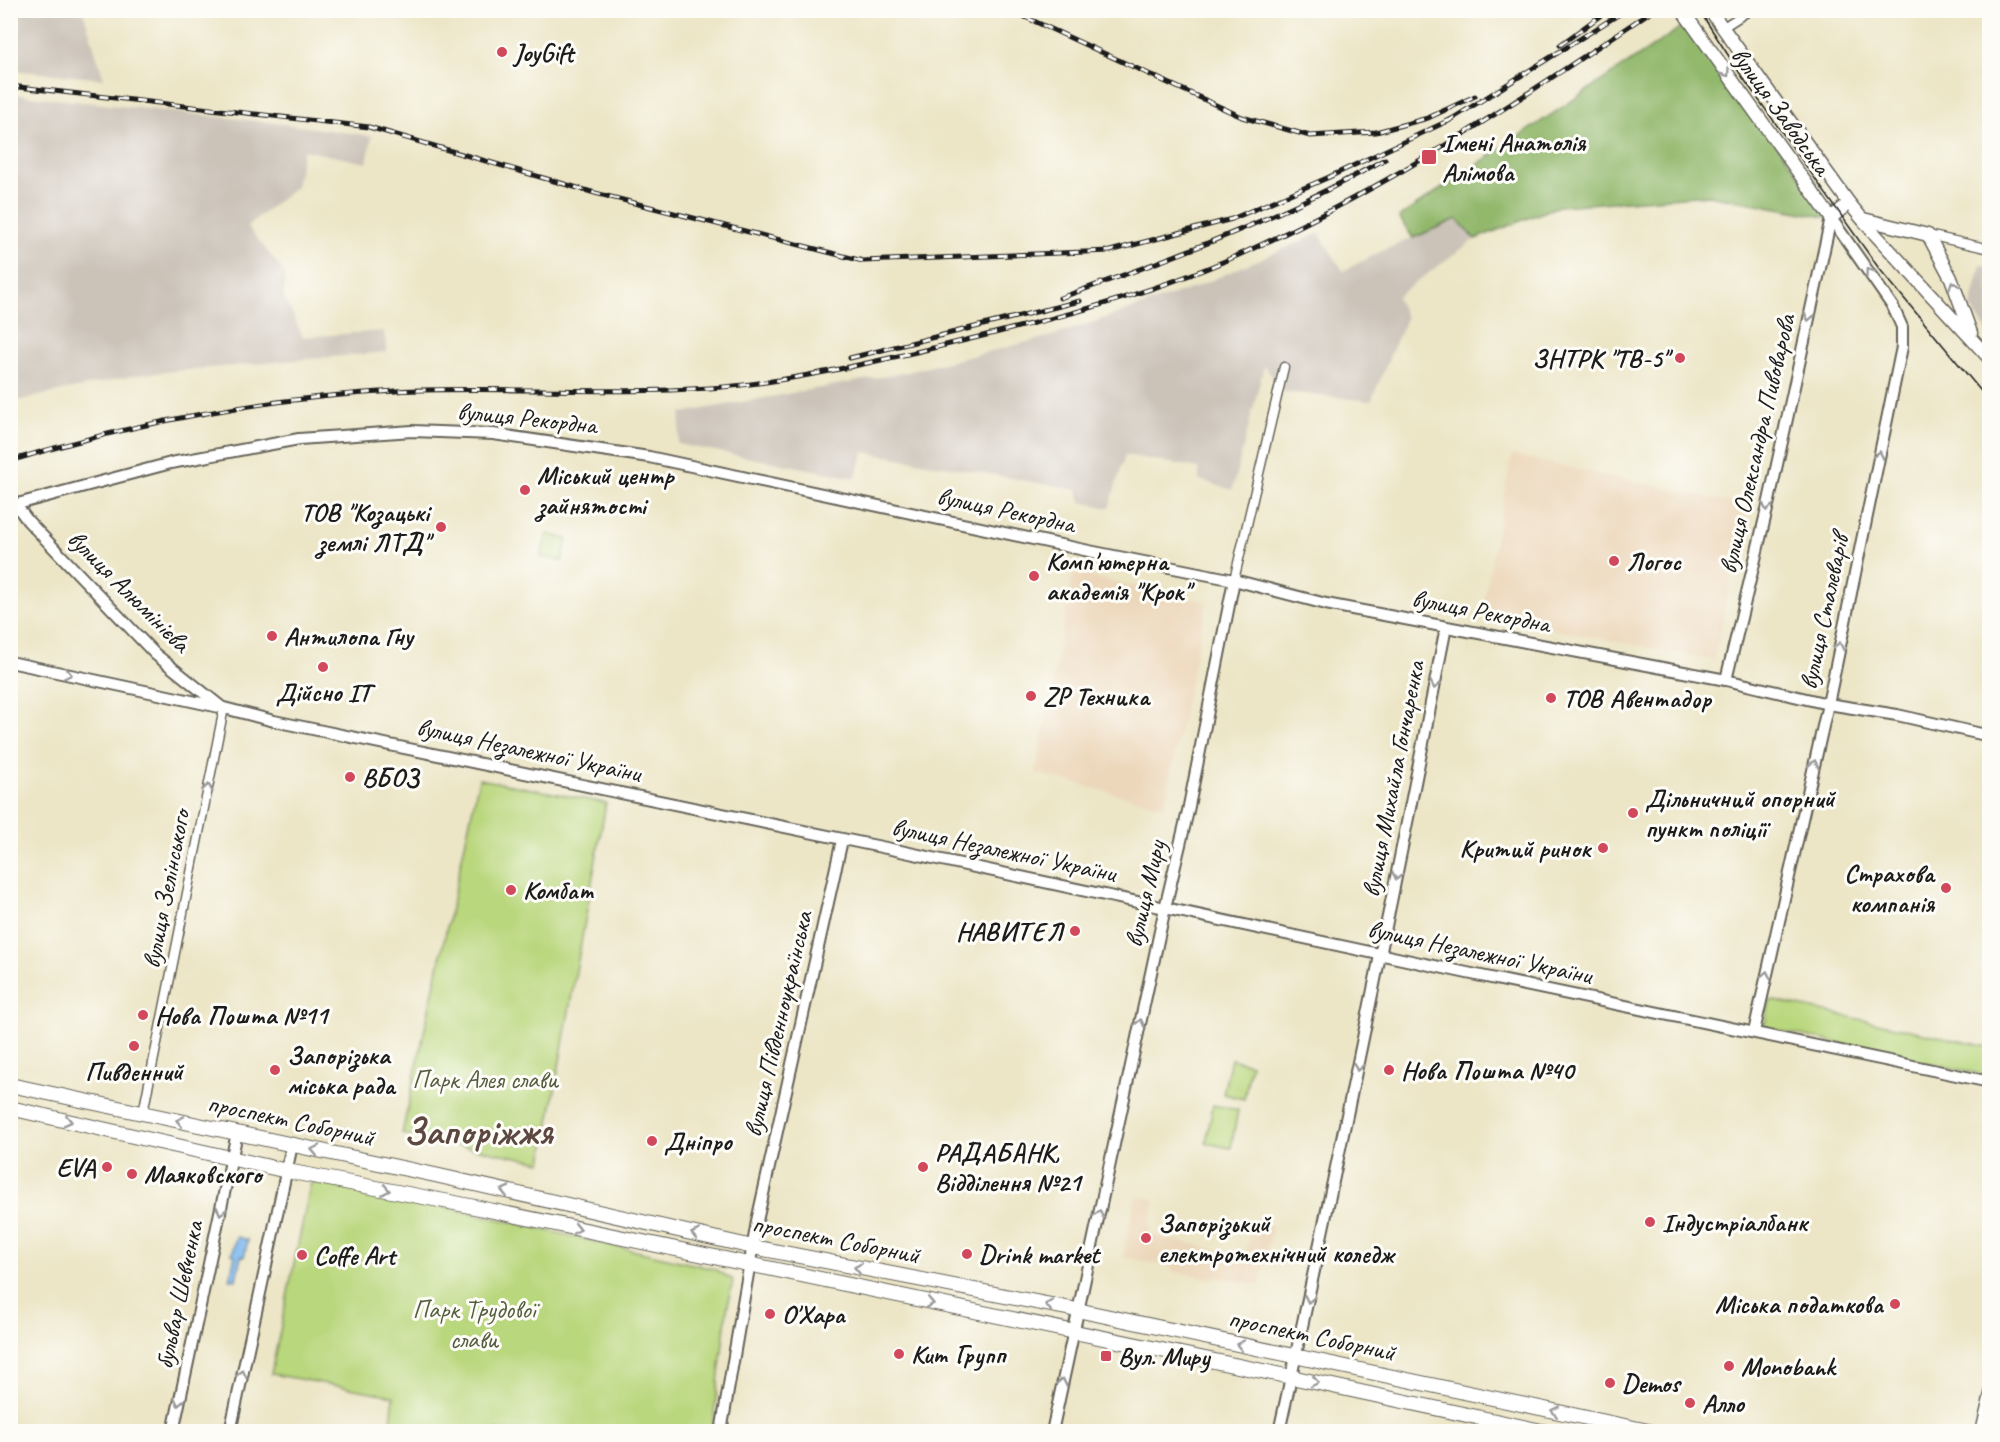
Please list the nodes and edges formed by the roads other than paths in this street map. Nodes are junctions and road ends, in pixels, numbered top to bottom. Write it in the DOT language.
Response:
graph roads {
  1 [pos="1682,10"];
  2 [pos="1750,10"];
  3 [pos="1711,11"];
  4 [pos="1722,28"];
  5 [pos="1849,203"];
  6 [pos="1830,218"];
  7 [pos="1863,219"];
  8 [pos="1928,234"];
  9 [pos="1989,249"];
  10 [pos="1974,340"];
  11 [pos="1989,359"];
  12 [pos="1284,367"];
  13 [pos="12,502"];
  14 [pos="1234,580"];
  15 [pos="1446,627"];
  16 [pos="10,662"];
  17 [pos="1725,680"];
  18 [pos="1828,704"];
  19 [pos="224,708"];
  20 [pos="1989,736"];
  21 [pos="842,840"];
  22 [pos="1165,908"];
  23 [pos="1381,955"];
  24 [pos="1754,1032"];
  25 [pos="1989,1082"];
  26 [pos="10,1085"];
  27 [pos="10,1108"];
  28 [pos="142,1113"];
  29 [pos="237,1133"];
  30 [pos="292,1145"];
  31 [pos="233,1157"];
  32 [pos="287,1171"];
  33 [pos="753,1248"];
  34 [pos="749,1265"];
  35 [pos="1077,1310"];
  36 [pos="1072,1332"];
  37 [pos="1297,1357"];
  38 [pos="1292,1377"];
  39 [pos="1989,1390"];
  40 [pos="173,1431"];
  41 [pos="230,1431"];
  42 [pos="721,1431"];
  43 [pos="1052,1431"];
  44 [pos="1280,1431"];
  45 [pos="1546,1431"];
  46 [pos="1653,1431"];
  47 [pos="1980,1431"];
  1 -- 6 [label="main road, вулиця Заводська, one-way"];
  2 -- 4 [label="street"];
  3 -- 4 [label="main road, вулиця Заводська"];
  4 -- 5 [label="main road, вулиця Заводська"];
  5 -- 6 [label="main road"];
  5 -- 7 [label="main road, вулиця Заводська"];
  6 -- 17 [label="street, вулиця Олександра Пивоварова, one-way"];
  18 -- 6 [label="street, вулиця Сталеварів, one-way"];
  7 -- 8 [label="main road"];
  7 -- 10 [label="main road, вулиця Заводська"];
  8 -- 9 [label="street"];
  10 -- 8 [label="main road, вулиця Заводська, one-way"];
  10 -- 11 [label="main road, вулиця Заводська"];
  12 -- 14 [label="street, вулиця Миру"];
  13 -- 14 [label="street, вулиця Рекордна"];
  13 -- 19 [label="street, вулиця Алюмінієва"];
  14 -- 15 [label="street, вулиця Рекордна"];
  14 -- 22 [label="street, вулиця Миру"];
  15 -- 17 [label="street, вулиця Рекордна"];
  15 -- 23 [label="street, вулиця Михайла Гончаренка, one-way"];
  16 -- 19 [label="street, вулиця Незалежної України, one-way"];
  17 -- 18 [label="street, вулиця Рекордна"];
  18 -- 20 [label="street, вулиця Рекордна"];
  24 -- 18 [label="street, вулиця Сталеварів, one-way"];
  19 -- 21 [label="street, вулиця Незалежної України"];
  28 -- 19 [label="street, вулиця Зелінського, one-way"];
  21 -- 22 [label="street, вулиця Незалежної України"];
  21 -- 33 [label="street, вулиця Південноукраїнська"];
  22 -- 23 [label="street, вулиця Незалежної України"];
  35 -- 22 [label="street, вулиця Миру, one-way"];
  23 -- 24 [label="street, вулиця Незалежної України"];
  23 -- 37 [label="street, вулиця Михайла Гончаренка, one-way"];
  24 -- 25 [label="street, вулиця Незалежної України"];
  26 -- 28 [label="main road, проспект Соборний"];
  27 -- 31 [label="main road, проспект Соборний, one-way"];
  29 -- 28 [label="main road, проспект Соборний, one-way"];
  29 -- 30 [label="main road, проспект Соборний"];
  29 -- 31 [label="street, бульвар Шевченка"];
  30 -- 32 [label="street"];
  33 -- 30 [label="main road, проспект Соборний, one-way"];
  31 -- 32 [label="main road, проспект Соборний"];
  31 -- 40 [label="street, бульвар Шевченка, one-way"];
  32 -- 34 [label="main road, проспект Соборний, one-way"];
  41 -- 32 [label="street, one-way"];
  33 -- 34 [label="street, вулиця Південноукраїнська"];
  35 -- 33 [label="main road, проспект Соборний, one-way"];
  34 -- 36 [label="main road, проспект Соборний, one-way"];
  34 -- 42 [label="street, вулиця Південноукраїнська"];
  35 -- 36 [label="street, вулиця Миру"];
  37 -- 35 [label="main road, проспект Соборний, one-way"];
  36 -- 38 [label="main road, проспект Соборний"];
  43 -- 36 [label="street, вулиця Миру, one-way"];
  37 -- 38 [label="street, вулиця Михайла Гончаренка"];
  46 -- 37 [label="main road, проспект Соборний, one-way"];
  38 -- 44 [label="street, вулиця Михайла Гончаренка"];
  38 -- 45 [label="main road, проспект Соборний, one-way"];
  39 -- 47 [label="street"];
}
